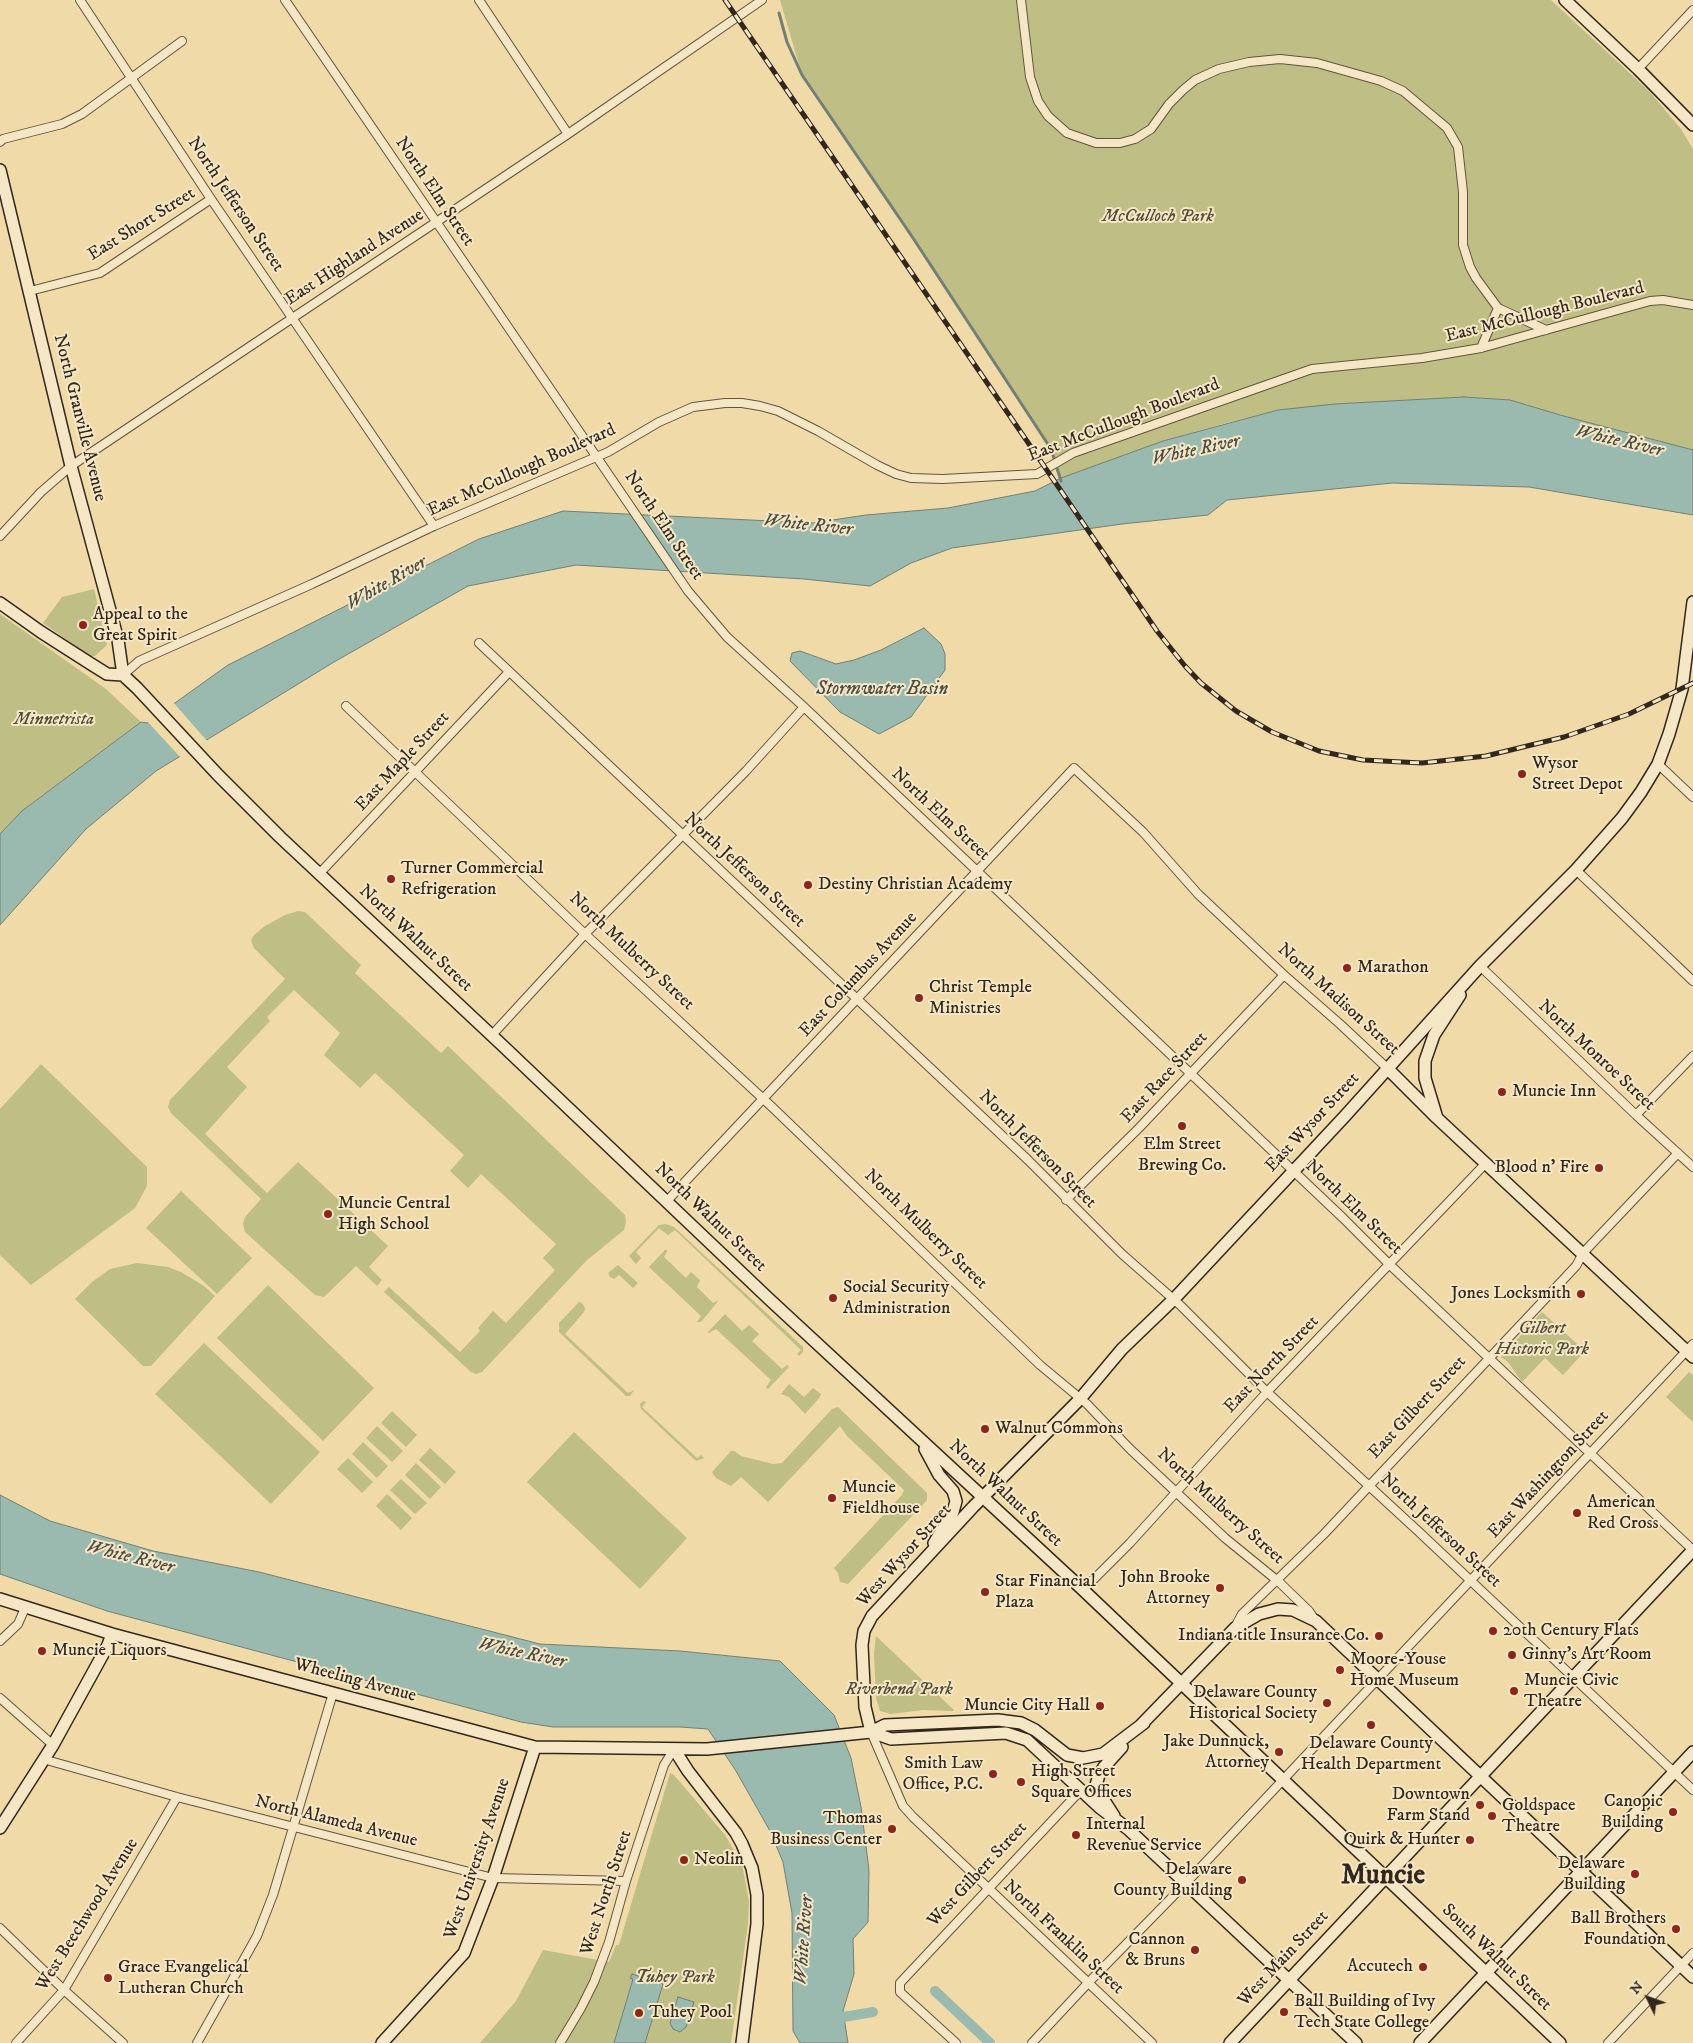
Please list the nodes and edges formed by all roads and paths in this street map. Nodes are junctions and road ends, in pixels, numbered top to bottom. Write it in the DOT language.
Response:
graph roads {
  1 [pos="80,0"];
  2 [pos="285,0"];
  3 [pos="479,0"];
  4 [pos="762,0"];
  5 [pos="1020,0"];
  6 [pos="1565,0"];
  7 [pos="1693,10"];
  8 [pos="182,41"];
  9 [pos="1638,69"];
  10 [pos="132,77"];
  11 [pos="1693,125"];
  12 [pos="568,134"];
  13 [pos="0,142"];
  14 [pos="0,170"];
  15 [pos="211,199"];
  16 [pos="437,222"];
  17 [pos="30,291"];
  18 [pos="1693,305"];
  19 [pos="1498,308"];
  20 [pos="293,317"];
  21 [pos="1546,330"];
  22 [pos="1481,348"];
  23 [pos="597,457"];
  24 [pos="71,466"];
  25 [pos="434,526"];
  26 [pos="0,536"];
  27 [pos="0,602"];
  28 [pos="1693,608"];
  29 [pos="479,643"];
  30 [pos="510,672"];
  31 [pos="123,675"];
  32 [pos="346,706"];
  33 [pos="804,707"];
  34 [pos="1658,764"];
  35 [pos="1074,768"];
  36 [pos="416,772"];
  37 [pos="1693,797"];
  38 [pos="682,834"];
  39 [pos="1576,870"];
  40 [pos="977,872"];
  41 [pos="318,874"];
  42 [pos="585,934"];
  43 [pos="1480,966"];
  44 [pos="1284,975"];
  45 [pos="1693,981"];
  46 [pos="1466,982"];
  47 [pos="858,998"];
  48 [pos="492,1035"];
  49 [pos="1693,1056"];
  50 [pos="1387,1068"];
  51 [pos="1189,1074"];
  52 [pos="762,1098"];
  53 [pos="1636,1116"];
  54 [pos="1437,1118"];
  55 [pos="1678,1153"];
  56 [pos="1486,1163"];
  57 [pos="1693,1167"];
  58 [pos="1293,1171"];
  59 [pos="1066,1200"];
  60 [pos="666,1202"];
  61 [pos="1583,1253"];
  62 [pos="1389,1264"];
  63 [pos="1174,1299"];
  64 [pos="1691,1350"];
  65 [pos="1490,1358"];
  66 [pos="1267,1392"];
  67 [pos="1080,1399"];
  68 [pos="920,1438"];
  69 [pos="1591,1453"];
  70 [pos="1369,1486"];
  71 [pos="1177,1492"];
  72 [pos="983,1498"];
  73 [pos="1693,1550"];
  74 [pos="924,1561"];
  75 [pos="1275,1580"];
  76 [pos="1471,1581"];
  77 [pos="1083,1590"];
  78 [pos="0,1599"];
  79 [pos="25,1608"];
  80 [pos="1316,1621"];
  81 [pos="1235,1628"];
  82 [pos="112,1634"];
  83 [pos="0,1641"];
  84 [pos="1574,1678"];
  85 [pos="1378,1679"];
  86 [pos="1182,1684"];
  87 [pos="333,1693"];
  88 [pos="0,1698"];
  89 [pos="1144,1723"];
  90 [pos="871,1732"];
  91 [pos="53,1745"];
  92 [pos="535,1747"];
  93 [pos="674,1749"];
  94 [pos="1693,1752"];
  95 [pos="43,1759"];
  96 [pos="1674,1772"];
  97 [pos="1481,1777"];
  98 [pos="1284,1780"];
  99 [pos="1081,1790"];
  100 [pos="1693,1790"];
  101 [pos="178,1797"];
  102 [pos="1114,1816"];
  103 [pos="1,1823"];
  104 [pos="294,1827"];
  105 [pos="1580,1872"];
  106 [pos="1386,1877"];
  107 [pos="493,1878"];
  108 [pos="626,1881"];
  109 [pos="1186,1883"];
  110 [pos="989,1888"];
  111 [pos="0,1928"];
  112 [pos="1693,1953"];
  113 [pos="1680,1966"];
  114 [pos="1487,1973"];
  115 [pos="1693,1977"];
  116 [pos="1288,1980"];
  117 [pos="1088,1983"];
  118 [pos="64,1990"];
  119 [pos="16,2043"];
  120 [pos="123,2043"];
  121 [pos="197,2043"];
  122 [pos="382,2043"];
  123 [pos="560,2043"];
  124 [pos="742,2043"];
  125 [pos="956,2043"];
  126 [pos="1032,2043"];
  127 [pos="1152,2043"];
  128 [pos="1230,2043"];
  129 [pos="1356,2043"];
  130 [pos="1420,2043"];
  131 [pos="1560,2043"];
  132 [pos="1608,2043"];
  1 -- 10 [label="street, North Jefferson Street"];
  2 -- 16 [label="street, North Elm Street"];
  3 -- 12 [label="street"];
  4 -- 12 [label="street, East Highland Avenue"];
  5 -- 19 [label="street"];
  6 -- 9 [label="main road"];
  7 -- 9 [label="street"];
  8 -- 10 [label="street"];
  9 -- 11 [label="main road"];
  10 -- 13 [label="street"];
  10 -- 15 [label="street, North Jefferson Street"];
  12 -- 16 [label="street, East Highland Avenue"];
  14 -- 17 [label="main road, North Granville Avenue"];
  15 -- 17 [label="street, East Short Street"];
  15 -- 20 [label="street, North Jefferson Street"];
  16 -- 20 [label="street, East Highland Avenue"];
  16 -- 23 [label="street, North Elm Street"];
  17 -- 24 [label="main road, North Granville Avenue"];
  18 -- 21 [label="street, East McCullough Boulevard"];
  19 -- 21 [label="street"];
  19 -- 22 [label="street"];
  20 -- 24 [label="street, East Highland Avenue"];
  20 -- 25 [label="street, North Jefferson Street"];
  21 -- 22 [label="street, East McCullough Boulevard"];
  22 -- 23 [label="street, East McCullough Boulevard"];
  23 -- 25 [label="street, East McCullough Boulevard"];
  23 -- 33 [label="street, North Elm Street"];
  24 -- 26 [label="street, East Highland Avenue"];
  24 -- 31 [label="main road, North Granville Avenue"];
  25 -- 31 [label="street, East McCullough Boulevard"];
  27 -- 31 [label="main road, North Walnut Street"];
  28 -- 34 [label="main road, East Wysor Street"];
  29 -- 30 [label="street, North Jefferson Street"];
  30 -- 36 [label="street, East Maple Street"];
  30 -- 38 [label="street, North Jefferson Street"];
  31 -- 41 [label="main road, North Walnut Street"];
  32 -- 36 [label="street, North Mulberry Street"];
  33 -- 38 [label="street"];
  33 -- 40 [label="street, North Elm Street"];
  34 -- 37 [label="street"];
  34 -- 39 [label="main road, East Wysor Street"];
  35 -- 40 [label="street, East Columbus Avenue"];
  35 -- 44 [label="street, North Madison Street"];
  36 -- 41 [label="street, East Maple Street"];
  36 -- 42 [label="street, North Mulberry Street"];
  38 -- 42 [label="street"];
  38 -- 47 [label="street, North Jefferson Street"];
  39 -- 43 [label="main road, East Wysor Street"];
  39 -- 45 [label="street"];
  40 -- 47 [label="street, East Columbus Avenue"];
  40 -- 51 [label="street, North Elm Street"];
  41 -- 48 [label="main road, North Walnut Street"];
  42 -- 48 [label="street"];
  42 -- 52 [label="street, North Mulberry Street"];
  43 -- 46 [label="main road, East Wysor Street"];
  43 -- 53 [label="street, North Monroe Street"];
  44 -- 50 [label="street, North Madison Street"];
  44 -- 51 [label="street, East Race Street"];
  46 -- 50 [label="main road, East Wysor Street"];
  46 -- 54 [label="main road"];
  47 -- 52 [label="street, East Columbus Avenue"];
  47 -- 59 [label="street, North Jefferson Street"];
  48 -- 60 [label="main road, North Walnut Street"];
  49 -- 53 [label="street"];
  50 -- 54 [label="main road, North Madison Street"];
  50 -- 58 [label="main road, East Wysor Street"];
  51 -- 58 [label="street, North Elm Street"];
  51 -- 59 [label="street, East Race Street"];
  52 -- 60 [label="street, East Columbus Avenue"];
  52 -- 67 [label="street, North Mulberry Street"];
  53 -- 55 [label="street, North Monroe Street"];
  54 -- 56 [label="main road, North Madison Street"];
  55 -- 57 [label="street, North Monroe Street"];
  55 -- 61 [label="street, East Gilbert Street"];
  56 -- 61 [label="main road, North Madison Street"];
  56 -- 62 [label="street, East North Street"];
  58 -- 62 [label="street, North Elm Street"];
  58 -- 63 [label="main road, East Wysor Street"];
  59 -- 63 [label="street, North Jefferson Street"];
  60 -- 68 [label="main road, North Walnut Street"];
  61 -- 64 [label="main road, North Madison Street"];
  61 -- 65 [label="street, East Gilbert Street"];
  62 -- 65 [label="street, North Elm Street"];
  62 -- 66 [label="street, East North Street"];
  63 -- 66 [label="street, North Jefferson Street"];
  63 -- 67 [label="main road, East Wysor Street"];
  64 -- 69 [label="street, East Washington Street"];
  65 -- 69 [label="street, North Elm Street"];
  65 -- 70 [label="street, East Gilbert Street"];
  66 -- 70 [label="street, North Jefferson Street"];
  66 -- 71 [label="street, East North Street"];
  67 -- 71 [label="street, North Mulberry Street"];
  67 -- 72 [label="main road, East Wysor Street"];
  68 -- 72 [label="main road, North Walnut Street"];
  68 -- 74 [label="main road"];
  69 -- 73 [label="street, North Elm Street"];
  69 -- 76 [label="street, East Washington Street"];
  70 -- 75 [label="street, East Gilbert Street"];
  70 -- 76 [label="street, North Jefferson Street"];
  71 -- 75 [label="street, North Mulberry Street"];
  71 -- 77 [label="street, East North Street"];
  72 -- 74 [label="main road, West Wysor Street"];
  72 -- 77 [label="main road, North Walnut Street"];
  73 -- 84 [label="main road, West Main Street"];
  74 -- 90 [label="main road, West Wysor Street"];
  75 -- 80 [label="street, North Mulberry Street"];
  75 -- 81 [label="street, East Gilbert Street"];
  76 -- 84 [label="street, North Jefferson Street"];
  76 -- 85 [label="street, East Washington Street"];
  77 -- 86 [label="main road, North Walnut Street"];
  78 -- 79 [label="main road, Wheeling Avenue"];
  79 -- 82 [label="main road, Wheeling Avenue"];
  79 -- 83 [label="street"];
  80 -- 81 [label="main road"];
  80 -- 85 [label="main road, North Mulberry Street"];
  81 -- 86 [label="main road, East Gilbert Street"];
  82 -- 87 [label="main road, Wheeling Avenue"];
  82 -- 91 [label="main road"];
  84 -- 96 [label="street, North Jefferson Street"];
  84 -- 97 [label="main road, West Main Street"];
  85 -- 97 [label="main road, North Mulberry Street"];
  85 -- 98 [label="street, East Washington Street"];
  86 -- 89 [label="main road"];
  86 -- 98 [label="main road, North Walnut Street"];
  87 -- 92 [label="main road, Wheeling Avenue"];
  87 -- 104 [label="street"];
  88 -- 91 [label="street"];
  89 -- 90 [label="main road"];
  89 -- 102 [label="main road"];
  90 -- 93 [label="main road, Wheeling Avenue"];
  90 -- 99 [label="main road"];
  90 -- 110 [label="street, North Franklin Street"];
  91 -- 95 [label="main road"];
  92 -- 93 [label="main road, Wheeling Avenue"];
  92 -- 107 [label="main road, West University Avenue"];
  93 -- 108 [label="street, West North Street"];
  93 -- 124 [label="main road"];
  94 -- 96 [label="main road"];
  95 -- 101 [label="street, North Alameda Avenue"];
  95 -- 103 [label="main road"];
  96 -- 100 [label="street, North Jefferson Street"];
  96 -- 105 [label="main road"];
  97 -- 105 [label="main road, North Mulberry Street"];
  97 -- 106 [label="main road, West Main Street"];
  98 -- 106 [label="main road, North Walnut Street"];
  98 -- 109 [label="street, East Washington Street"];
  99 -- 102 [label="main road"];
  99 -- 110 [label="street, West Gilbert Street"];
  101 -- 104 [label="street, North Alameda Avenue"];
  101 -- 118 [label="street, West Beechwood Avenue"];
  102 -- 109 [label="main road"];
  104 -- 107 [label="street, North Alameda Avenue"];
  104 -- 121 [label="street"];
  105 -- 113 [label="main road, North Mulberry Street"];
  105 -- 114 [label="main road"];
  106 -- 114 [label="main road, South Walnut Street"];
  106 -- 116 [label="main road, West Main Street"];
  107 -- 108 [label="street, North Alameda Avenue"];
  107 -- 122 [label="main road, West University Avenue"];
  108 -- 123 [label="street, West North Street"];
  109 -- 116 [label="main road"];
  109 -- 117 [label="street, East Washington Street"];
  110 -- 117 [label="street, North Franklin Street"];
  110 -- 125 [label="street, West Gilbert Street"];
  111 -- 118 [label="street"];
  112 -- 113 [label="street"];
  113 -- 115 [label="main road, North Mulberry Street"];
  113 -- 132 [label="street"];
  114 -- 130 [label="main road"];
  114 -- 131 [label="main road, South Walnut Street"];
  116 -- 128 [label="main road, West Main Street"];
  116 -- 129 [label="main road"];
  117 -- 126 [label="street, East Washington Street"];
  117 -- 127 [label="street, North Franklin Street"];
  118 -- 119 [label="street, West Beechwood Avenue"];
  118 -- 120 [label="street"];
}
